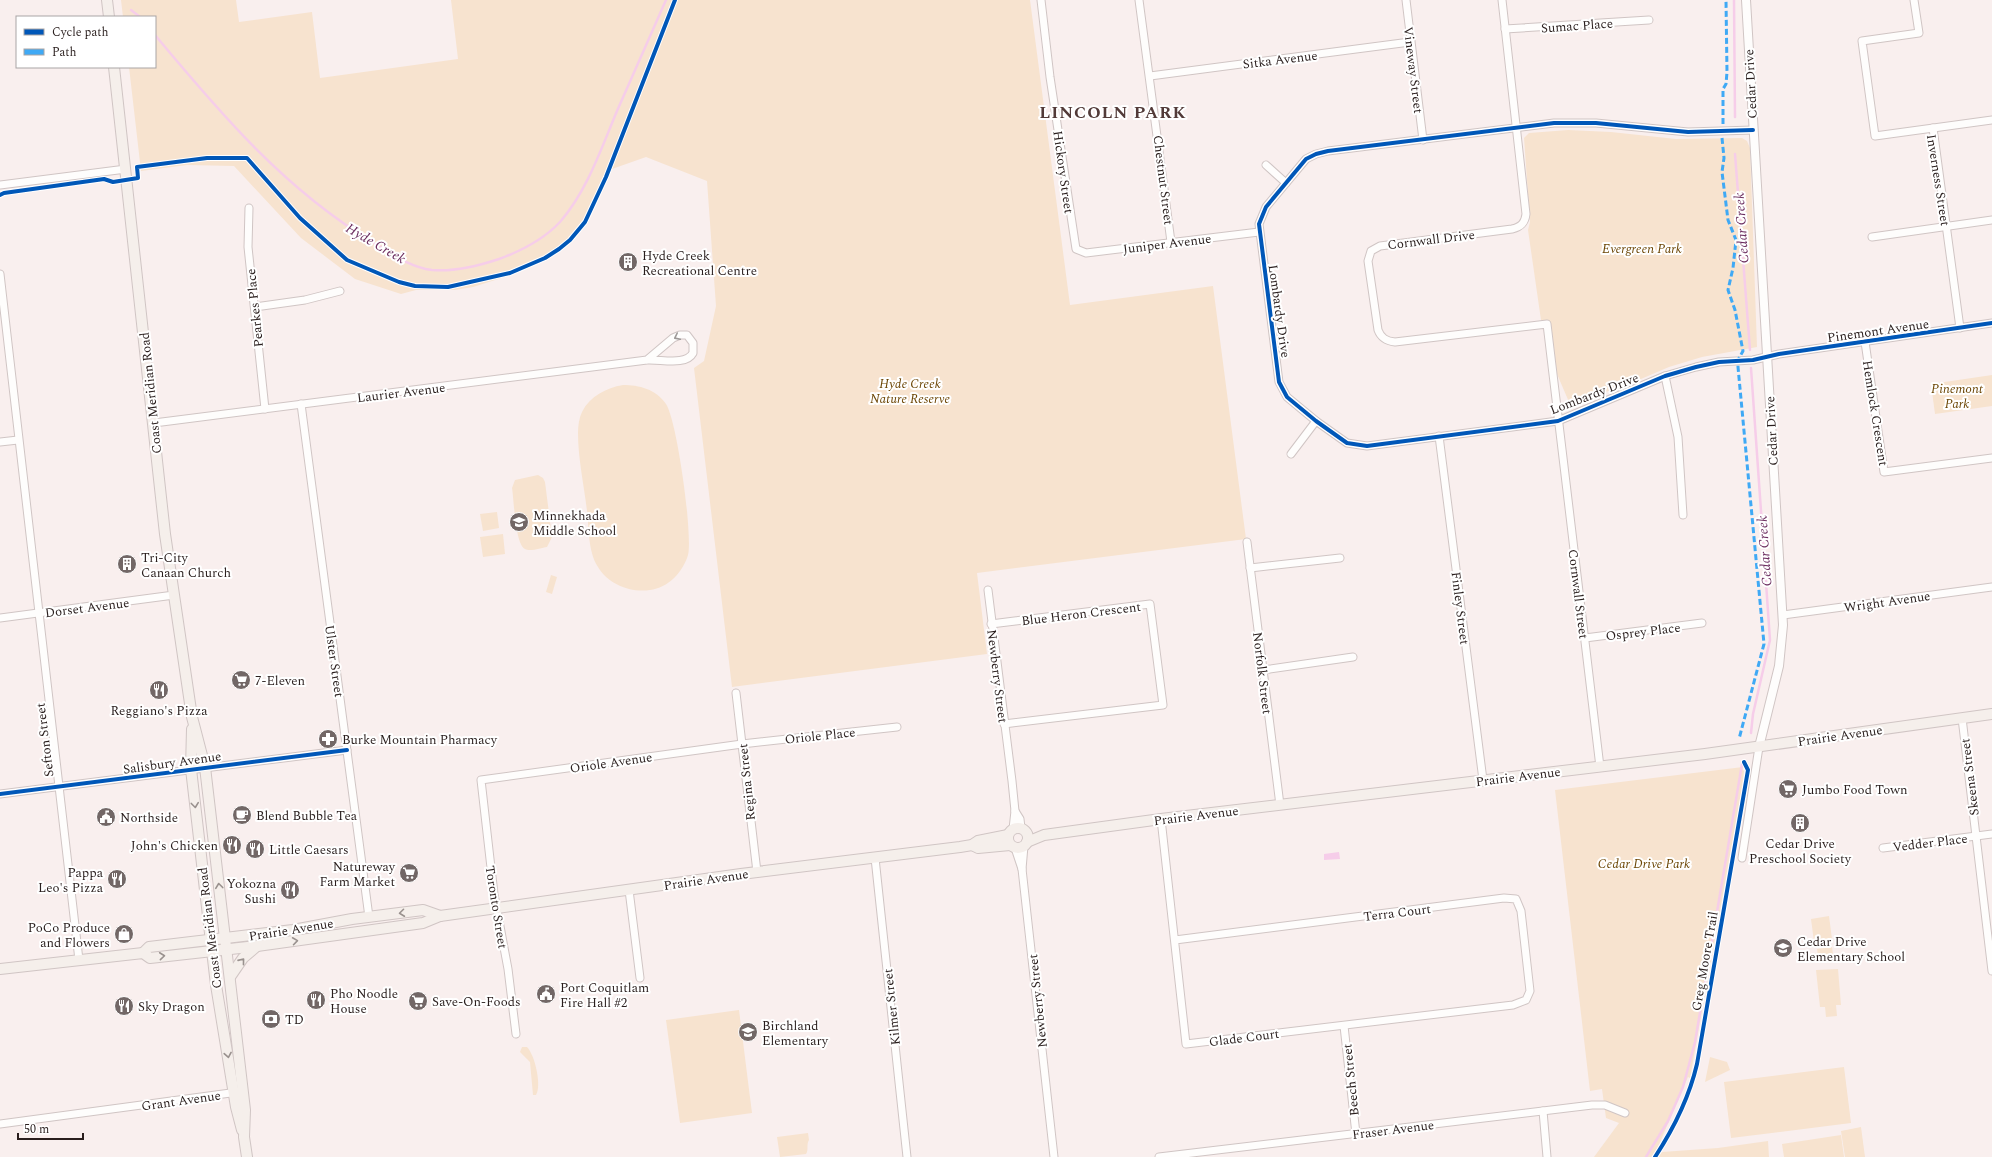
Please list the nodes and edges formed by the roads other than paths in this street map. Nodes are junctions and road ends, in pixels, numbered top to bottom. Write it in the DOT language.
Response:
graph roads {
  1 [pos="107,0"];
  2 [pos="1041,0"];
  3 [pos="1140,0"];
  4 [pos="1406,0"];
  5 [pos="1502,0"];
  6 [pos="1746,0"];
  7 [pos="1914,0"];
  8 [pos="109,16"];
  9 [pos="1649,20"];
  10 [pos="1505,30"];
  11 [pos="1410,42"];
  12 [pos="114,68"];
  13 [pos="1150,76"];
  14 [pos="1992,120"];
  15 [pos="1516,127"];
  16 [pos="1933,128"];
  17 [pos="1753,130"];
  18 [pos="1423,140"];
  19 [pos="1266,165"];
  20 [pos="126,169"];
  21 [pos="1286,183"];
  22 [pos="0,185"];
  23 [pos="249,208"];
  24 [pos="1992,220"];
  25 [pos="1946,226"];
  26 [pos="1259,232"];
  27 [pos="1872,237"];
  28 [pos="1172,242"];
  29 [pos="1076,249"];
  30 [pos="0,274"];
  31 [pos="340,291"];
  32 [pos="254,307"];
  33 [pos="1992,323"];
  34 [pos="1960,328"];
  35 [pos="1866,342"];
  36 [pos="1767,357"];
  37 [pos="647,360"];
  38 [pos="1665,376"];
  39 [pos="301,404"];
  40 [pos="265,409"];
  41 [pos="1316,421"];
  42 [pos="1558,421"];
  43 [pos="154,423"];
  44 [pos="1439,436"];
  45 [pos="18,440"];
  46 [pos="0,442"];
  47 [pos="1291,454"];
  48 [pos="1992,458"];
  49 [pos="1683,515"];
  50 [pos="1247,542"];
  51 [pos="1340,558"];
  52 [pos="1250,568"];
  53 [pos="1992,587"];
  54 [pos="988,590"];
  55 [pos="174,595"];
  56 [pos="39,613"];
  57 [pos="1783,615"];
  58 [pos="0,618"];
  59 [pos="1702,623"];
  60 [pos="991,624"];
  61 [pos="1585,638"];
  62 [pos="1353,657"];
  63 [pos="1263,670"];
  64 [pos="736,693"];
  65 [pos="1992,714"];
  66 [pos="192,717"];
  67 [pos="1962,718"];
  68 [pos="1004,724"];
  69 [pos="897,727"];
  70 [pos="742,744"];
  71 [pos="1759,747"];
  72 [pos="347,750"];
  73 [pos="206,767"];
  74 [pos="1600,767"];
  75 [pos="191,769"];
  76 [pos="480,780"];
  77 [pos="1483,780"];
  78 [pos="60,787"];
  79 [pos="0,794"];
  80 [pos="1280,805"];
  81 [pos="1161,819"];
  82 [pos="1992,834"];
  83 [pos="1976,836"];
  84 [pos="1018,838"];
  85 [pos="1883,848"];
  86 [pos="875,858"];
  87 [pos="1742,858"];
  88 [pos="757,872"];
  89 [pos="629,890"];
  90 [pos="497,908"];
  91 [pos="369,916"];
  92 [pos="440,916"];
  93 [pos="1175,940"];
  94 [pos="226,944"];
  95 [pos="1990,944"];
  96 [pos="212,945"];
  97 [pos="257,946"];
  98 [pos="79,960"];
  99 [pos="0,969"];
  100 [pos="1992,971"];
  101 [pos="230,977"];
  102 [pos="640,978"];
  103 [pos="1526,1000"];
  104 [pos="1344,1026"];
  105 [pos="516,1034"];
  106 [pos="239,1092"];
  107 [pos="1543,1111"];
  108 [pos="1626,1113"];
  109 [pos="0,1124"];
  110 [pos="1356,1134"];
  111 [pos="247,1157"];
  112 [pos="907,1157"];
  113 [pos="1054,1157"];
  114 [pos="1160,1157"];
  115 [pos="1547,1157"];
  1 -- 8 [label="main road"];
  2 -- 29 [label="street, Hickory Street"];
  3 -- 13 [label="street, Chestnut Street"];
  4 -- 11 [label="street, Vineway Street"];
  5 -- 10 [label="street, Cornwall Drive"];
  6 -- 17 [label="street, Cedar Drive"];
  7 -- 16 [label="street, Inverness Street"];
  9 -- 10 [label="street, Sumac Place"];
  10 -- 15 [label="street, Cornwall Drive"];
  11 -- 13 [label="street, Sitka Avenue"];
  11 -- 18 [label="street, Vineway Street"];
  12 -- 20 [label="main road, Coast Meridian Road"];
  13 -- 28 [label="street, Chestnut Street"];
  14 -- 16 [label="street"];
  15 -- 17 [label="street, Lombardy Drive"];
  15 -- 18 [label="street, Lombardy Drive"];
  15 -- 42 [label="street, Cornwall Drive"];
  16 -- 25 [label="street, Inverness Street"];
  17 -- 36 [label="street, Cedar Drive"];
  18 -- 21 [label="street, Lombardy Drive"];
  19 -- 21 [label="street"];
  20 -- 22 [label="street"];
  20 -- 43 [label="main road, Coast Meridian Road"];
  21 -- 26 [label="street, Lombardy Drive"];
  23 -- 32 [label="street, Pearkes Place"];
  24 -- 25 [label="street"];
  25 -- 27 [label="street"];
  25 -- 34 [label="street, Inverness Street"];
  26 -- 28 [label="street, Juniper Avenue"];
  26 -- 41 [label="street, Lombardy Drive"];
  28 -- 29 [label="street, Juniper Avenue"];
  30 -- 45 [label="street, Sefton Street"];
  31 -- 32 [label="street"];
  32 -- 40 [label="street, Pearkes Place"];
  33 -- 34 [label="street, Pinemont Avenue"];
  34 -- 35 [label="street, Pinemont Avenue"];
  35 -- 36 [label="street, Pinemont Avenue"];
  35 -- 48 [label="street, Hemlock Crescent"];
  36 -- 38 [label="street, Lombardy Drive"];
  36 -- 57 [label="street, Cedar Drive"];
  37 -- 37 [label="street, Laurier Avenue, one-way"];
  37 -- 39 [label="street, Laurier Avenue"];
  38 -- 42 [label="street, Lombardy Drive"];
  38 -- 49 [label="street"];
  39 -- 40 [label="street, Laurier Avenue"];
  39 -- 72 [label="street, Ulster Street"];
  40 -- 43 [label="street, Laurier Avenue"];
  41 -- 44 [label="street, Lombardy Drive"];
  41 -- 47 [label="street"];
  42 -- 44 [label="street, Lombardy Drive"];
  42 -- 61 [label="street, Cornwall Street"];
  43 -- 55 [label="main road, Coast Meridian Road"];
  44 -- 77 [label="street, Finley Street"];
  45 -- 46 [label="street"];
  45 -- 56 [label="street, Sefton Street"];
  50 -- 52 [label="street, Norfolk Street"];
  51 -- 52 [label="street"];
  52 -- 63 [label="street, Norfolk Street"];
  53 -- 57 [label="street, Wright Avenue"];
  54 -- 60 [label="street, Newberry Street"];
  55 -- 56 [label="street, Dorset Avenue"];
  55 -- 66 [label="main road, Coast Meridian Road"];
  56 -- 58 [label="street, Dorset Avenue"];
  56 -- 78 [label="street, Sefton Street"];
  57 -- 71 [label="street, Cedar Drive"];
  59 -- 61 [label="street, Osprey Place"];
  60 -- 68 [label="street, Newberry Street"];
  60 -- 68 [label="street, Blue Heron Crescent"];
  61 -- 74 [label="street, Cornwall Street"];
  62 -- 63 [label="street"];
  63 -- 80 [label="street, Norfolk Street"];
  64 -- 70 [label="street, Regina Street"];
  65 -- 67 [label="main road, Prairie Avenue"];
  66 -- 73 [label="main road, Coast Meridian Road"];
  66 -- 75 [label="main road, Coast Meridian Road"];
  67 -- 71 [label="main road, Prairie Avenue"];
  67 -- 83 [label="street, Skeena Street"];
  68 -- 84 [label="street, Newberry Street"];
  69 -- 70 [label="street, Oriole Place"];
  70 -- 76 [label="street, Oriole Avenue"];
  70 -- 88 [label="street, Regina Street"];
  71 -- 74 [label="main road, Prairie Avenue"];
  71 -- 87 [label="street, Cedar Drive"];
  72 -- 73 [label="street, Salisbury Avenue"];
  72 -- 91 [label="street, Ulster Street"];
  73 -- 75 [label="street, Salisbury Avenue"];
  94 -- 73 [label="main road, Coast Meridian Road, one-way"];
  74 -- 77 [label="main road, Prairie Avenue"];
  75 -- 78 [label="street, Salisbury Avenue"];
  75 -- 96 [label="main road, Coast Meridian Road, one-way"];
  76 -- 90 [label="street, Toronto Street"];
  77 -- 80 [label="main road, Prairie Avenue"];
  78 -- 79 [label="street, Salisbury Avenue"];
  78 -- 98 [label="street, Sefton Street"];
  80 -- 81 [label="main road, Prairie Avenue"];
  81 -- 84 [label="main road, Prairie Avenue"];
  81 -- 93 [label="street, Glade Court"];
  82 -- 83 [label="street"];
  83 -- 85 [label="street, Vedder Place"];
  83 -- 95 [label="street, Skeena Street"];
  84 -- 86 [label="main road, Prairie Avenue"];
  84 -- 113 [label="street, Newberry Street"];
  86 -- 88 [label="main road, Prairie Avenue"];
  86 -- 112 [label="street, Kilmer Street"];
  88 -- 89 [label="main road, Prairie Avenue"];
  89 -- 90 [label="main road, Prairie Avenue"];
  89 -- 102 [label="street"];
  90 -- 92 [label="main road, Prairie Avenue"];
  90 -- 105 [label="street, Toronto Street"];
  92 -- 91 [label="main road, Prairie Avenue, one-way"];
  91 -- 94 [label="main road, Prairie Avenue"];
  97 -- 92 [label="main road, Prairie Avenue, one-way"];
  93 -- 103 [label="street, Terra Court"];
  93 -- 104 [label="street, Glade Court"];
  94 -- 96 [label="main road, Prairie Avenue"];
  94 -- 97 [label="main road, Prairie Avenue"];
  94 -- 101 [label="main road, Coast Meridian Road"];
  95 -- 100 [label="street, Skeena Street"];
  96 -- 98 [label="main road, Prairie Avenue"];
  96 -- 106 [label="main road, Coast Meridian Road, one-way"];
  101 -- 97 [label="main road, one-way"];
  98 -- 99 [label="main road, Prairie Avenue"];
  101 -- 106 [label="main road, Coast Meridian Road"];
  103 -- 104 [label="street, Glade Court"];
  104 -- 110 [label="street, Beech Street"];
  106 -- 109 [label="street, Grant Avenue"];
  106 -- 111 [label="main road, Coast Meridian Road"];
  107 -- 108 [label="street, Fraser Avenue"];
  107 -- 110 [label="street, Fraser Avenue"];
  107 -- 115 [label="street"];
  110 -- 114 [label="street, Fraser Avenue"];
}
